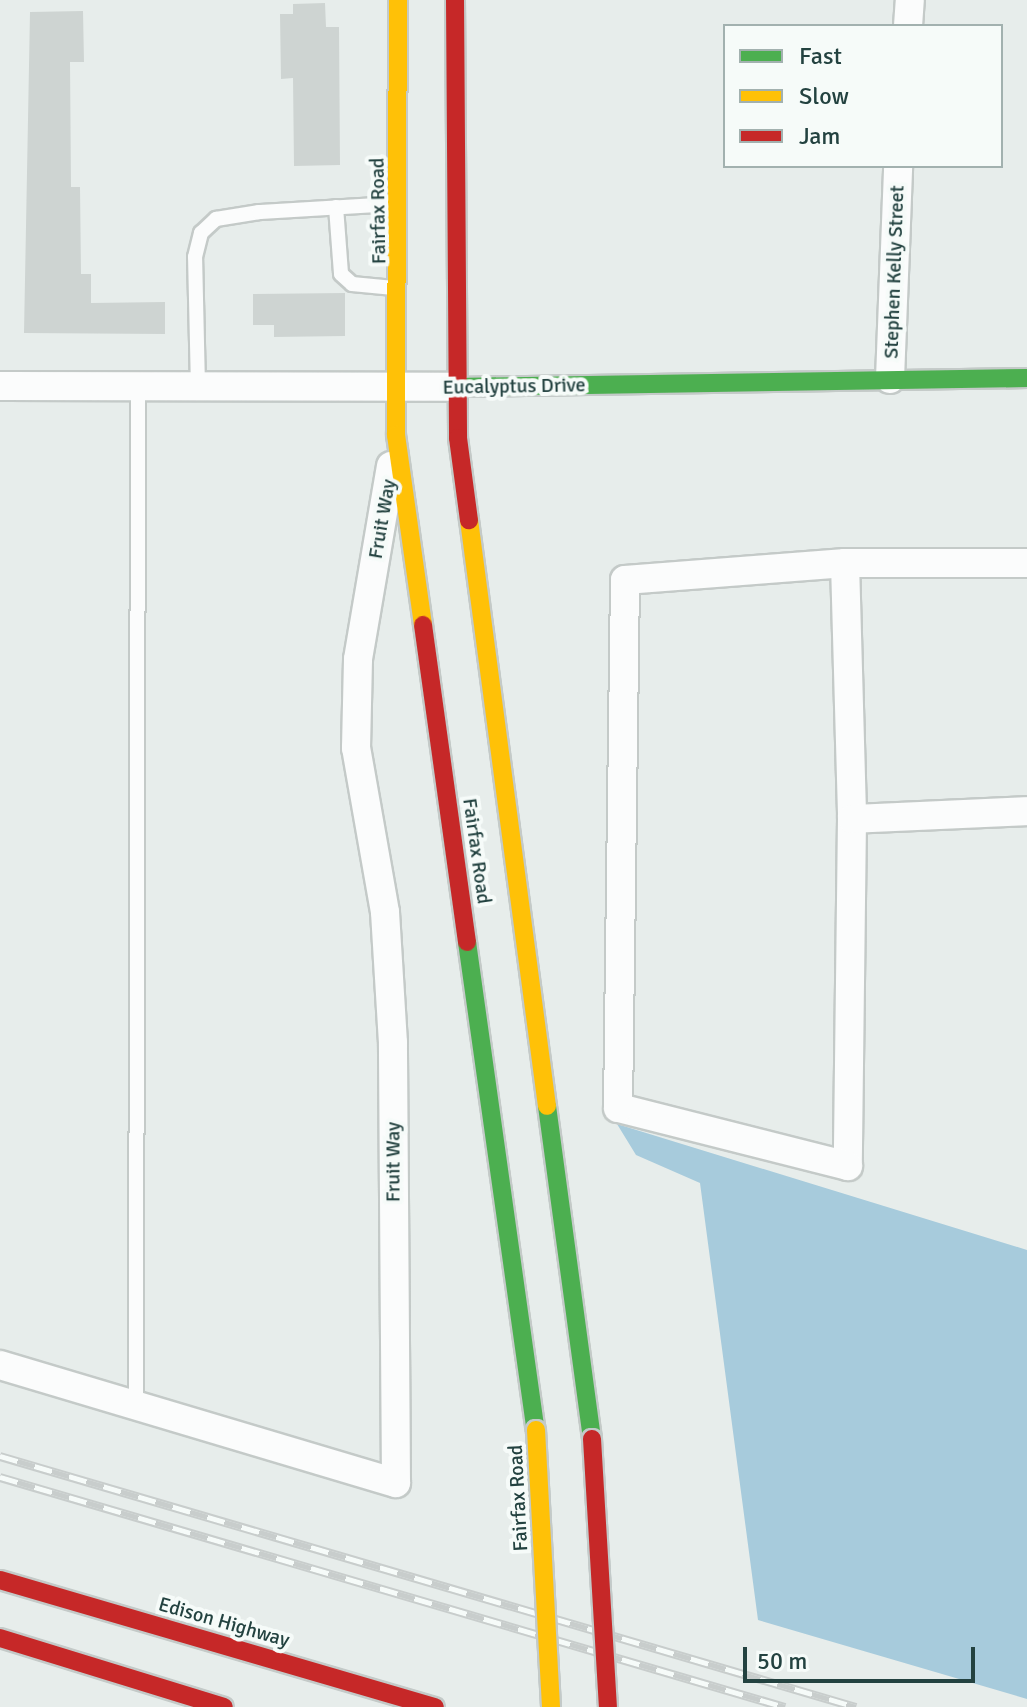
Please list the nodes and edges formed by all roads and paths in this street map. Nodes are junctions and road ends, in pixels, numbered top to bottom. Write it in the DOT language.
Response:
graph roads {
  1 [pos="398,0"];
  2 [pos="455,0"];
  3 [pos="910,0"];
  4 [pos="908,24"];
  5 [pos="898,168"];
  6 [pos="399,203"];
  7 [pos="336,207"];
  8 [pos="400,288"];
  9 [pos="1027,378"];
  10 [pos="890,379"];
  11 [pos="0,386"];
  12 [pos="138,387"];
  13 [pos="198,387"];
  14 [pos="456,387"];
  15 [pos="401,388"];
  16 [pos="396,435"];
  17 [pos="845,563"];
  18 [pos="1027,563"];
  19 [pos="1027,811"];
  20 [pos="852,819"];
  21 [pos="0,1365"];
  22 [pos="136,1405"];
  23 [pos="0,1580"];
  24 [pos="0,1638"];
  25 [pos="224,1707"];
  26 [pos="435,1707"];
  27 [pos="551,1707"];
  28 [pos="608,1707"];
  1 -- 6 [label="main road, Fairfax Road"];
  2 -- 14 [label="main road, Fairfax Road"];
  3 -- 4 [label="street"];
  5 -- 10 [label="street, Stephen Kelly Street"];
  6 -- 7 [label="lane"];
  6 -- 8 [label="main road, Fairfax Road"];
  7 -- 8 [label="lane"];
  7 -- 13 [label="lane"];
  8 -- 15 [label="main road, Fairfax Road"];
  9 -- 10 [label="main road, Eucalyptus Drive"];
  10 -- 14 [label="main road, Eucalyptus Drive"];
  11 -- 12 [label="street, Eucalyptus Drive"];
  12 -- 13 [label="street, Eucalyptus Drive"];
  12 -- 22 [label="lane"];
  13 -- 15 [label="street, Eucalyptus Drive"];
  14 -- 15 [label="street, Eucalyptus Drive"];
  14 -- 28 [label="main road, Fairfax Road, bridge"];
  15 -- 16 [label="main road, Fairfax Road"];
  16 -- 22 [label="street, Fruit Way"];
  16 -- 27 [label="main road, Fairfax Road, bridge"];
  17 -- 18 [label="street"];
  17 -- 20 [label="street"];
  17 -- 20 [label="street"];
  19 -- 20 [label="street"];
  21 -- 22 [label="street, Fruit Way"];
  23 -- 26 [label="main road, Edison Highway"];
  24 -- 25 [label="main road"];
}
